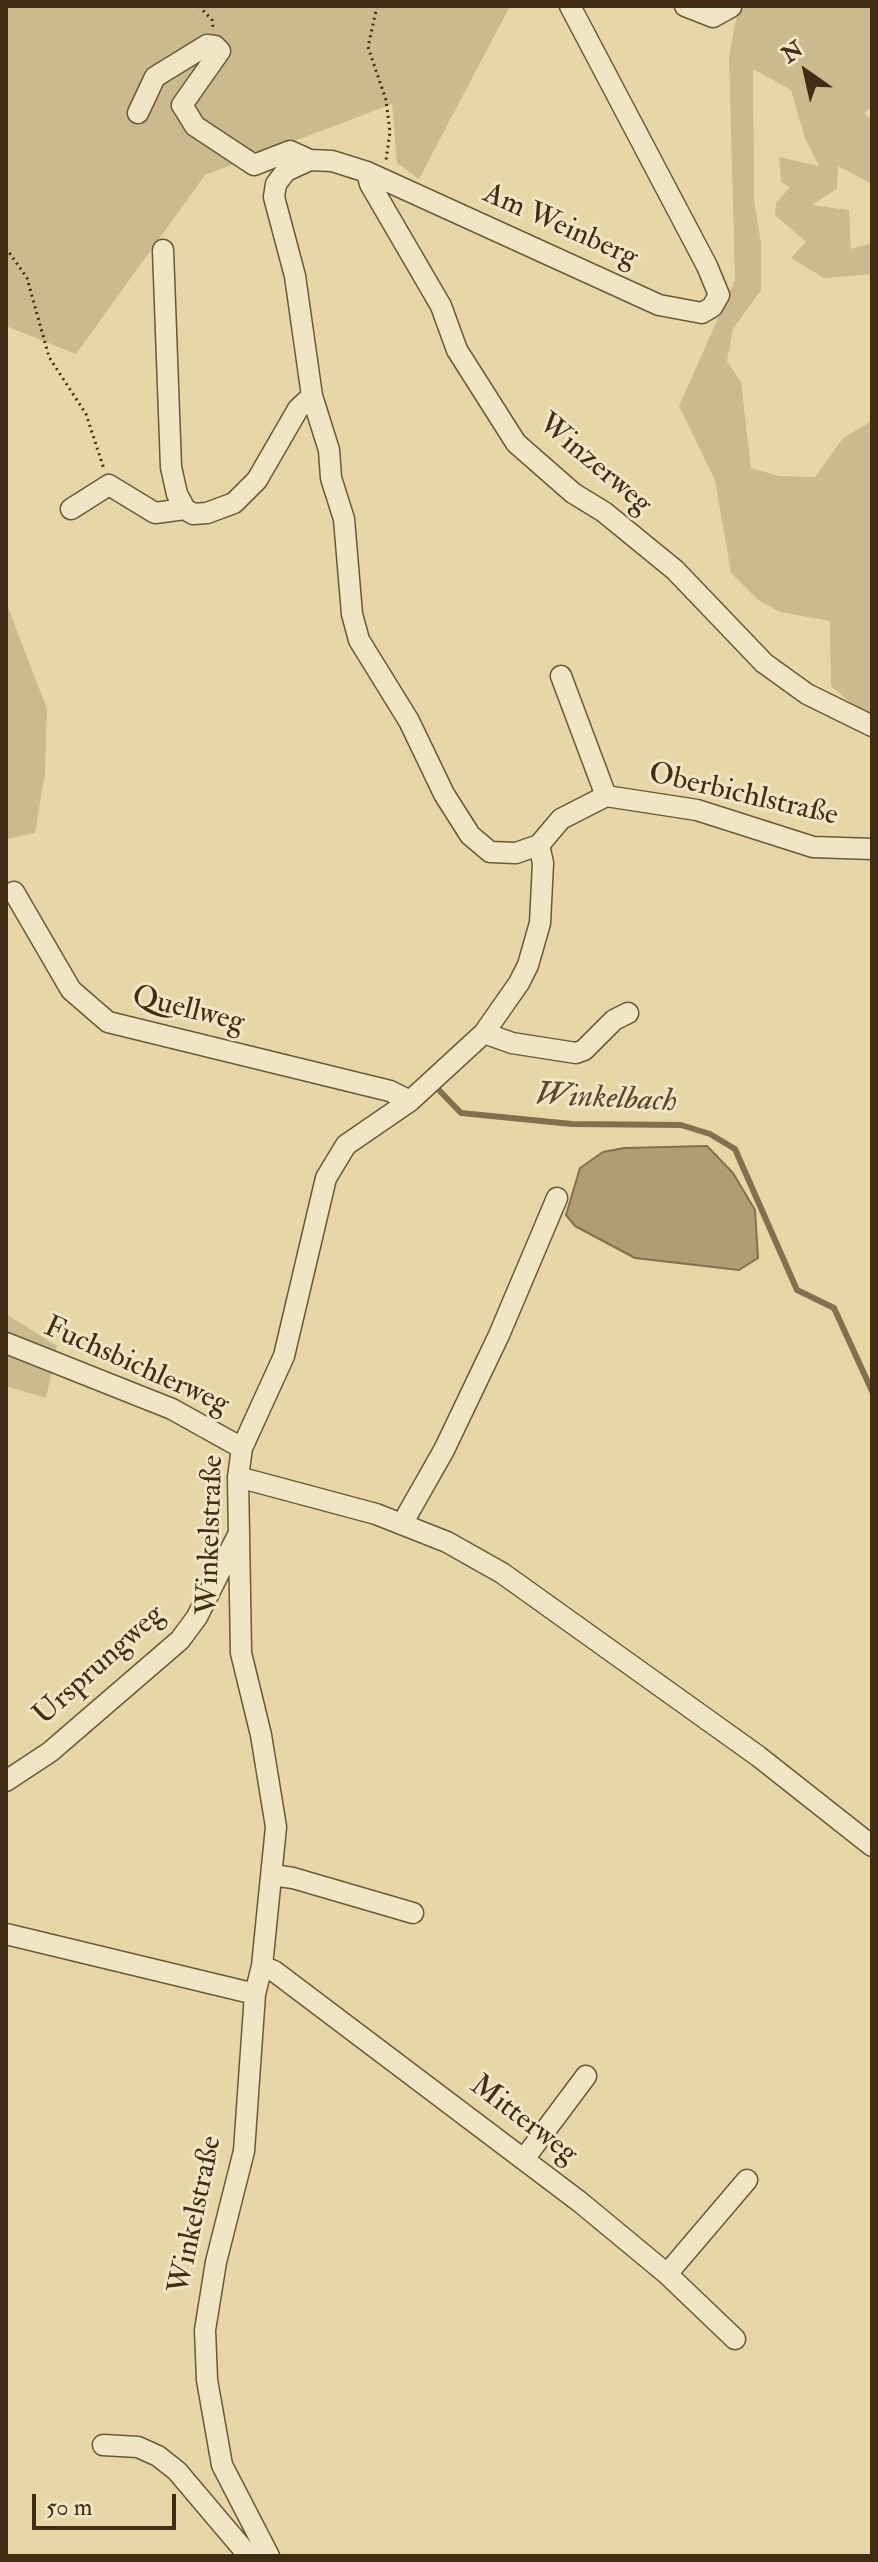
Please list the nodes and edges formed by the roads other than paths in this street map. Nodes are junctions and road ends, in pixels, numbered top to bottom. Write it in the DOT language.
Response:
graph roads {
  1 [pos="570,6"];
  2 [pos="685,6"];
  3 [pos="731,7"];
  4 [pos="138,113"];
  5 [pos="310,160"];
  6 [pos="376,176"];
  7 [pos="163,250"];
  8 [pos="312,396"];
  9 [pos="71,509"];
  10 [pos="185,509"];
  11 [pos="561,676"];
  12 [pos="872,726"];
  13 [pos="606,796"];
  14 [pos="539,845"];
  15 [pos="872,849"];
  16 [pos="14,892"];
  17 [pos="628,1013"];
  18 [pos="484,1033"];
  19 [pos="410,1101"];
  20 [pos="557,1198"];
  21 [pos="6,1343"];
  22 [pos="242,1448"];
  23 [pos="238,1477"];
  24 [pos="402,1524"];
  25 [pos="237,1537"];
  26 [pos="6,1781"];
  27 [pos="872,1846"];
  28 [pos="272,1875"];
  29 [pos="413,1913"];
  30 [pos="6,1934"];
  31 [pos="262,1966"];
  32 [pos="255,1994"];
  33 [pos="586,2076"];
  34 [pos="524,2159"];
  35 [pos="747,2180"];
  36 [pos="667,2274"];
  37 [pos="735,2339"];
  38 [pos="103,2445"];
  39 [pos="249,2556"];
  40 [pos="269,2556"];
  1 -- 6 [label="street, Am Weinberg"];
  2 -- 3 [label="street"];
  4 -- 5 [label="street, Am Weinberg"];
  5 -- 6 [label="street, Am Weinberg"];
  5 -- 8 [label="street"];
  6 -- 12 [label="street, Winzerweg"];
  7 -- 10 [label="street"];
  8 -- 10 [label="street"];
  8 -- 14 [label="street"];
  9 -- 10 [label="street"];
  11 -- 13 [label="street"];
  13 -- 14 [label="street, Oberbichlstraße"];
  13 -- 15 [label="street, Oberbichlstraße"];
  14 -- 18 [label="street"];
  16 -- 19 [label="street, Quellweg"];
  17 -- 18 [label="street"];
  18 -- 19 [label="street"];
  19 -- 22 [label="street, Winkelstraße"];
  20 -- 24 [label="street"];
  21 -- 22 [label="street, Fuchsbichlerweg"];
  22 -- 23 [label="street, Winkelstraße"];
  23 -- 24 [label="street"];
  23 -- 25 [label="street, Winkelstraße"];
  24 -- 27 [label="street"];
  25 -- 26 [label="street, Ursprungweg"];
  25 -- 28 [label="street, Winkelstraße"];
  28 -- 29 [label="street"];
  28 -- 31 [label="street, Winkelstraße"];
  30 -- 32 [label="street"];
  31 -- 32 [label="street, Winkelstraße"];
  31 -- 34 [label="street, Mitterweg"];
  32 -- 40 [label="street, Winkelstraße"];
  33 -- 34 [label="street"];
  34 -- 36 [label="street, Mitterweg"];
  35 -- 36 [label="street"];
  36 -- 37 [label="street, Mitterweg"];
  38 -- 39 [label="street"];
}
